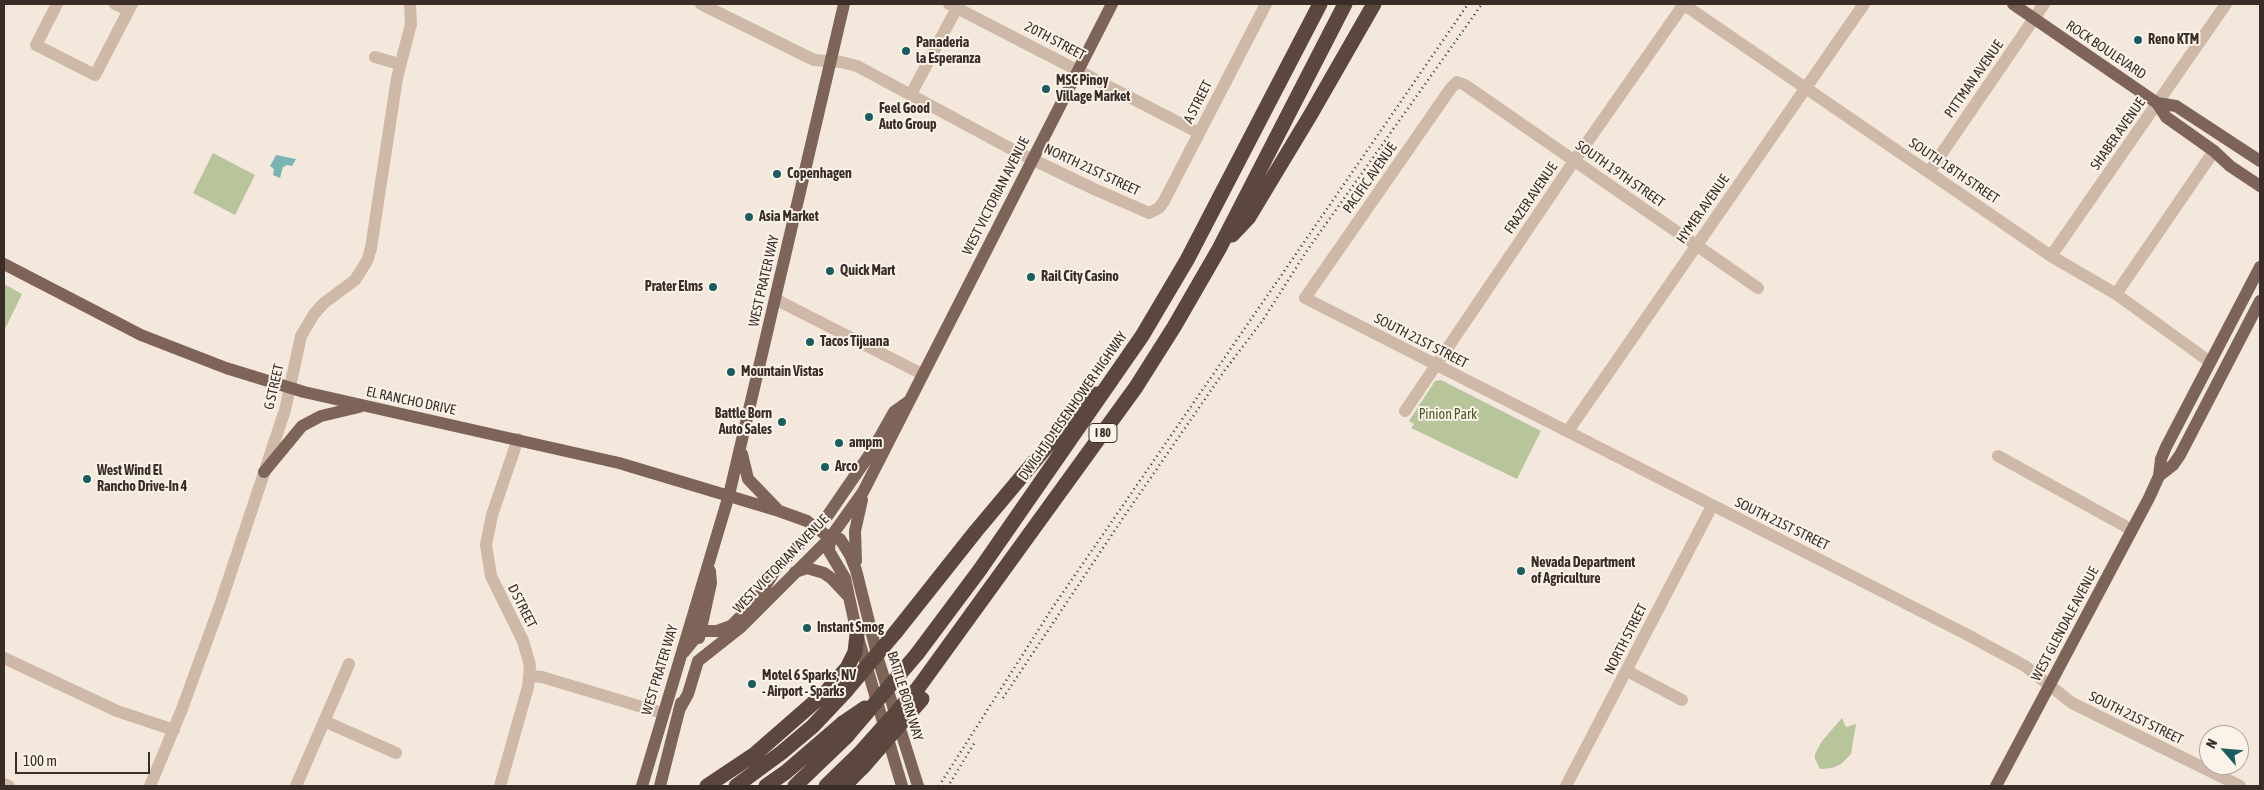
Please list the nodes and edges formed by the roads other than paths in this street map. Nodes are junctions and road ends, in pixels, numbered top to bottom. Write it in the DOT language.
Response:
graph roads {
  1 [pos="57,4"];
  2 [pos="116,4"];
  3 [pos="410,4"];
  4 [pos="701,4"];
  5 [pos="844,4"];
  6 [pos="1112,4"];
  7 [pos="1266,4"];
  8 [pos="1313,4"];
  9 [pos="1320,4"];
  10 [pos="1345,4"];
  11 [pos="1374,4"];
  12 [pos="1385,4"];
  13 [pos="1683,4"];
  14 [pos="1864,4"];
  15 [pos="2013,4"];
  16 [pos="2044,4"];
  17 [pos="2226,4"];
  18 [pos="955,5"];
  19 [pos="130,7"];
  20 [pos="2034,18"];
  21 [pos="1301,41"];
  22 [pos="1348,50"];
  23 [pos="375,57"];
  24 [pos="830,63"];
  25 [pos="400,64"];
  26 [pos="1078,70"];
  27 [pos="1465,85"];
  28 [pos="1806,90"];
  29 [pos="911,94"];
  30 [pos="2157,103"];
  31 [pos="1199,133"];
  32 [pos="2214,151"];
  33 [pos="1032,159"];
  34 [pos="1574,161"];
  35 [pos="2260,161"];
  36 [pos="2230,166"];
  37 [pos="1929,172"];
  38 [pos="2260,186"];
  39 [pos="2260,197"];
  40 [pos="1154,212"];
  41 [pos="1696,244"];
  42 [pos="1219,249"];
  43 [pos="2260,254"];
  44 [pos="2051,256"];
  45 [pos="4,266"];
  46 [pos="2260,267"];
  47 [pos="1758,288"];
  48 [pos="2248,290"];
  49 [pos="2116,294"];
  50 [pos="1305,298"];
  51 [pos="775,299"];
  52 [pos="2260,301"];
  53 [pos="2210,362"];
  54 [pos="1434,365"];
  55 [pos="922,374"];
  56 [pos="1114,379"];
  57 [pos="290,388"];
  58 [pos="908,402"];
  59 [pos="364,406"];
  60 [pos="1405,411"];
  61 [pos="1568,431"];
  62 [pos="518,439"];
  63 [pos="741,448"];
  64 [pos="1998,456"];
  65 [pos="264,472"];
  66 [pos="2159,476"];
  67 [pos="863,492"];
  68 [pos="729,496"];
  69 [pos="1712,506"];
  70 [pos="778,511"];
  71 [pos="2132,530"];
  72 [pos="824,533"];
  73 [pos="710,564"];
  74 [pos="856,570"];
  75 [pos="795,572"];
  76 [pos="848,596"];
  77 [pos="701,631"];
  78 [pos="857,634"];
  79 [pos="4,658"];
  80 [pos="679,658"];
  81 [pos="349,664"];
  82 [pos="1627,671"];
  83 [pos="530,676"];
  84 [pos="2049,685"];
  85 [pos="1682,700"];
  86 [pos="679,710"];
  87 [pos="662,712"];
  88 [pos="324,721"];
  89 [pos="174,730"];
  90 [pos="845,730"];
  91 [pos="396,753"];
  92 [pos="861,761"];
  93 [pos="4,784"];
  94 [pos="8,786"];
  95 [pos="150,786"];
  96 [pos="296,786"];
  97 [pos="500,786"];
  98 [pos="642,786"];
  99 [pos="660,786"];
  100 [pos="707,786"];
  101 [pos="736,786"];
  102 [pos="766,786"];
  103 [pos="795,786"];
  104 [pos="826,786"];
  105 [pos="844,786"];
  106 [pos="902,786"];
  107 [pos="918,786"];
  108 [pos="1566,786"];
  109 [pos="1996,786"];
  110 [pos="2240,786"];
  1 -- 19 [label="street"];
  2 -- 19 [label="street"];
  3 -- 25 [label="street, G STREET"];
  4 -- 24 [label="street, NORTH 21ST STREET"];
  5 -- 24 [label="main road, WEST PRATER WAY"];
  6 -- 26 [label="main road, WEST VICTORIAN AVENUE"];
  7 -- 31 [label="street, A STREET"];
  8 -- 21 [label="highway"];
  9 -- 21 [label="highway, DWIGHT D. EISENHOWER HIGHWAY / I 80"];
  10 -- 42 [label="highway, I 80"];
  11 -- 22 [label="highway"];
  12 -- 22 [label="highway"];
  13 -- 28 [label="street, SOUTH 18TH STREET"];
  13 -- 34 [label="street, FRAZER AVENUE"];
  14 -- 28 [label="street, HYMER AVENUE"];
  15 -- 20 [label="main road, ROCK BOULEVARD"];
  16 -- 20 [label="street, PITTMAN AVENUE"];
  17 -- 30 [label="street, SHABER AVENUE"];
  18 -- 26 [label="street, 20TH STREET"];
  18 -- 29 [label="street"];
  20 -- 30 [label="main road, ROCK BOULEVARD"];
  20 -- 37 [label="street, PITTMAN AVENUE"];
  21 -- 56 [label="highway, DWIGHT D. EISENHOWER HIGHWAY / I 80"];
  22 -- 42 [label="highway"];
  23 -- 25 [label="street"];
  24 -- 29 [label="street, NORTH 21ST STREET"];
  24 -- 51 [label="main road, WEST PRATER WAY"];
  25 -- 57 [label="street, G STREET"];
  26 -- 31 [label="street, 20TH STREET"];
  26 -- 33 [label="main road, WEST VICTORIAN AVENUE"];
  27 -- 34 [label="street, SOUTH 19TH STREET"];
  27 -- 50 [label="street, PACIFIC AVENUE"];
  28 -- 37 [label="street, SOUTH 18TH STREET"];
  28 -- 41 [label="street, HYMER AVENUE"];
  29 -- 33 [label="street, NORTH 21ST STREET"];
  30 -- 32 [label="main road, ROCK BOULEVARD"];
  30 -- 35 [label="main road, ROCK BOULEVARD"];
  30 -- 44 [label="street, SHABER AVENUE"];
  31 -- 40 [label="street, A STREET"];
  32 -- 36 [label="main road, ROCK BOULEVARD"];
  32 -- 49 [label="street"];
  33 -- 40 [label="street, NORTH 21ST STREET"];
  33 -- 55 [label="main road, WEST VICTORIAN AVENUE"];
  34 -- 41 [label="street, SOUTH 19TH STREET"];
  34 -- 54 [label="street, FRAZER AVENUE"];
  36 -- 38 [label="main road, ROCK BOULEVARD"];
  36 -- 39 [label="main road"];
  37 -- 44 [label="street, SOUTH 18TH STREET"];
  41 -- 47 [label="street, SOUTH 19TH STREET"];
  41 -- 61 [label="street, HYMER AVENUE"];
  42 -- 92 [label="highway, I 80, bridge"];
  43 -- 48 [label="main road"];
  44 -- 49 [label="street, SOUTH 18TH STREET"];
  45 -- 57 [label="main road, EL RANCHO DRIVE"];
  46 -- 48 [label="main road, WEST GLENDALE AVENUE"];
  48 -- 53 [label="main road, WEST GLENDALE AVENUE"];
  49 -- 53 [label="street, SOUTH 18TH STREET"];
  50 -- 54 [label="street, SOUTH 21ST STREET"];
  51 -- 55 [label="street"];
  51 -- 63 [label="main road, WEST PRATER WAY"];
  52 -- 66 [label="main road, WEST GLENDALE AVENUE"];
  53 -- 66 [label="main road, WEST GLENDALE AVENUE"];
  54 -- 60 [label="street, FRAZER AVENUE"];
  54 -- 61 [label="street, SOUTH 21ST STREET"];
  55 -- 58 [label="main road, WEST VICTORIAN AVENUE"];
  56 -- 90 [label="highway, DWIGHT D. EISENHOWER HIGHWAY / I 80, bridge"];
  56 -- 101 [label="highway, bridge"];
  57 -- 59 [label="main road, EL RANCHO DRIVE"];
  57 -- 65 [label="street, G STREET"];
  58 -- 67 [label="main road, WEST VICTORIAN AVENUE"];
  58 -- 72 [label="main road, WEST VICTORIAN AVENUE"];
  59 -- 62 [label="main road, EL RANCHO DRIVE"];
  59 -- 65 [label="main road"];
  61 -- 69 [label="street, SOUTH 21ST STREET"];
  62 -- 68 [label="main road, EL RANCHO DRIVE"];
  62 -- 83 [label="street, D STREET"];
  63 -- 68 [label="main road, WEST PRATER WAY"];
  63 -- 70 [label="main road"];
  64 -- 71 [label="street"];
  65 -- 89 [label="street, G STREET"];
  66 -- 71 [label="main road, WEST GLENDALE AVENUE"];
  67 -- 72 [label="main road, WEST VICTORIAN AVENUE"];
  67 -- 74 [label="main road"];
  68 -- 70 [label="main road, EL RANCHO DRIVE"];
  68 -- 73 [label="main road, WEST PRATER WAY"];
  69 -- 82 [label="street, NORTH STREET"];
  69 -- 84 [label="street, SOUTH 21ST STREET"];
  70 -- 72 [label="main road, EL RANCHO DRIVE"];
  71 -- 84 [label="main road, WEST GLENDALE AVENUE"];
  72 -- 74 [label="main road, BATTLE BORN WAY"];
  72 -- 75 [label="main road, WEST VICTORIAN AVENUE"];
  72 -- 76 [label="main road, BATTLE BORN WAY"];
  72 -- 77 [label="main road, WEST VICTORIAN AVENUE"];
  73 -- 77 [label="main road, WEST PRATER WAY"];
  73 -- 80 [label="main road, WEST PRATER WAY"];
  74 -- 107 [label="main road, BATTLE BORN WAY"];
  75 -- 76 [label="main road"];
  75 -- 86 [label="main road, WEST VICTORIAN AVENUE"];
  76 -- 78 [label="main road, BATTLE BORN WAY"];
  77 -- 80 [label="main road"];
  77 -- 86 [label="main road, WEST PRATER WAY"];
  78 -- 100 [label="highway"];
  78 -- 106 [label="main road, BATTLE BORN WAY"];
  79 -- 89 [label="street"];
  80 -- 87 [label="main road, WEST PRATER WAY"];
  81 -- 88 [label="street"];
  82 -- 85 [label="street"];
  82 -- 108 [label="street, NORTH STREET"];
  83 -- 87 [label="street"];
  83 -- 97 [label="street, D STREET"];
  84 -- 109 [label="main road, WEST GLENDALE AVENUE"];
  84 -- 110 [label="street, SOUTH 21ST STREET"];
  86 -- 99 [label="main road, WEST PRATER WAY"];
  87 -- 98 [label="main road, WEST PRATER WAY"];
  88 -- 91 [label="street"];
  88 -- 96 [label="street"];
  89 -- 95 [label="street, G STREET"];
  90 -- 102 [label="highway"];
  90 -- 103 [label="highway, DWIGHT D. EISENHOWER HIGHWAY / I 80"];
  92 -- 104 [label="highway, I 80"];
  92 -- 105 [label="highway"];
  93 -- 94 [label="street"];
}
